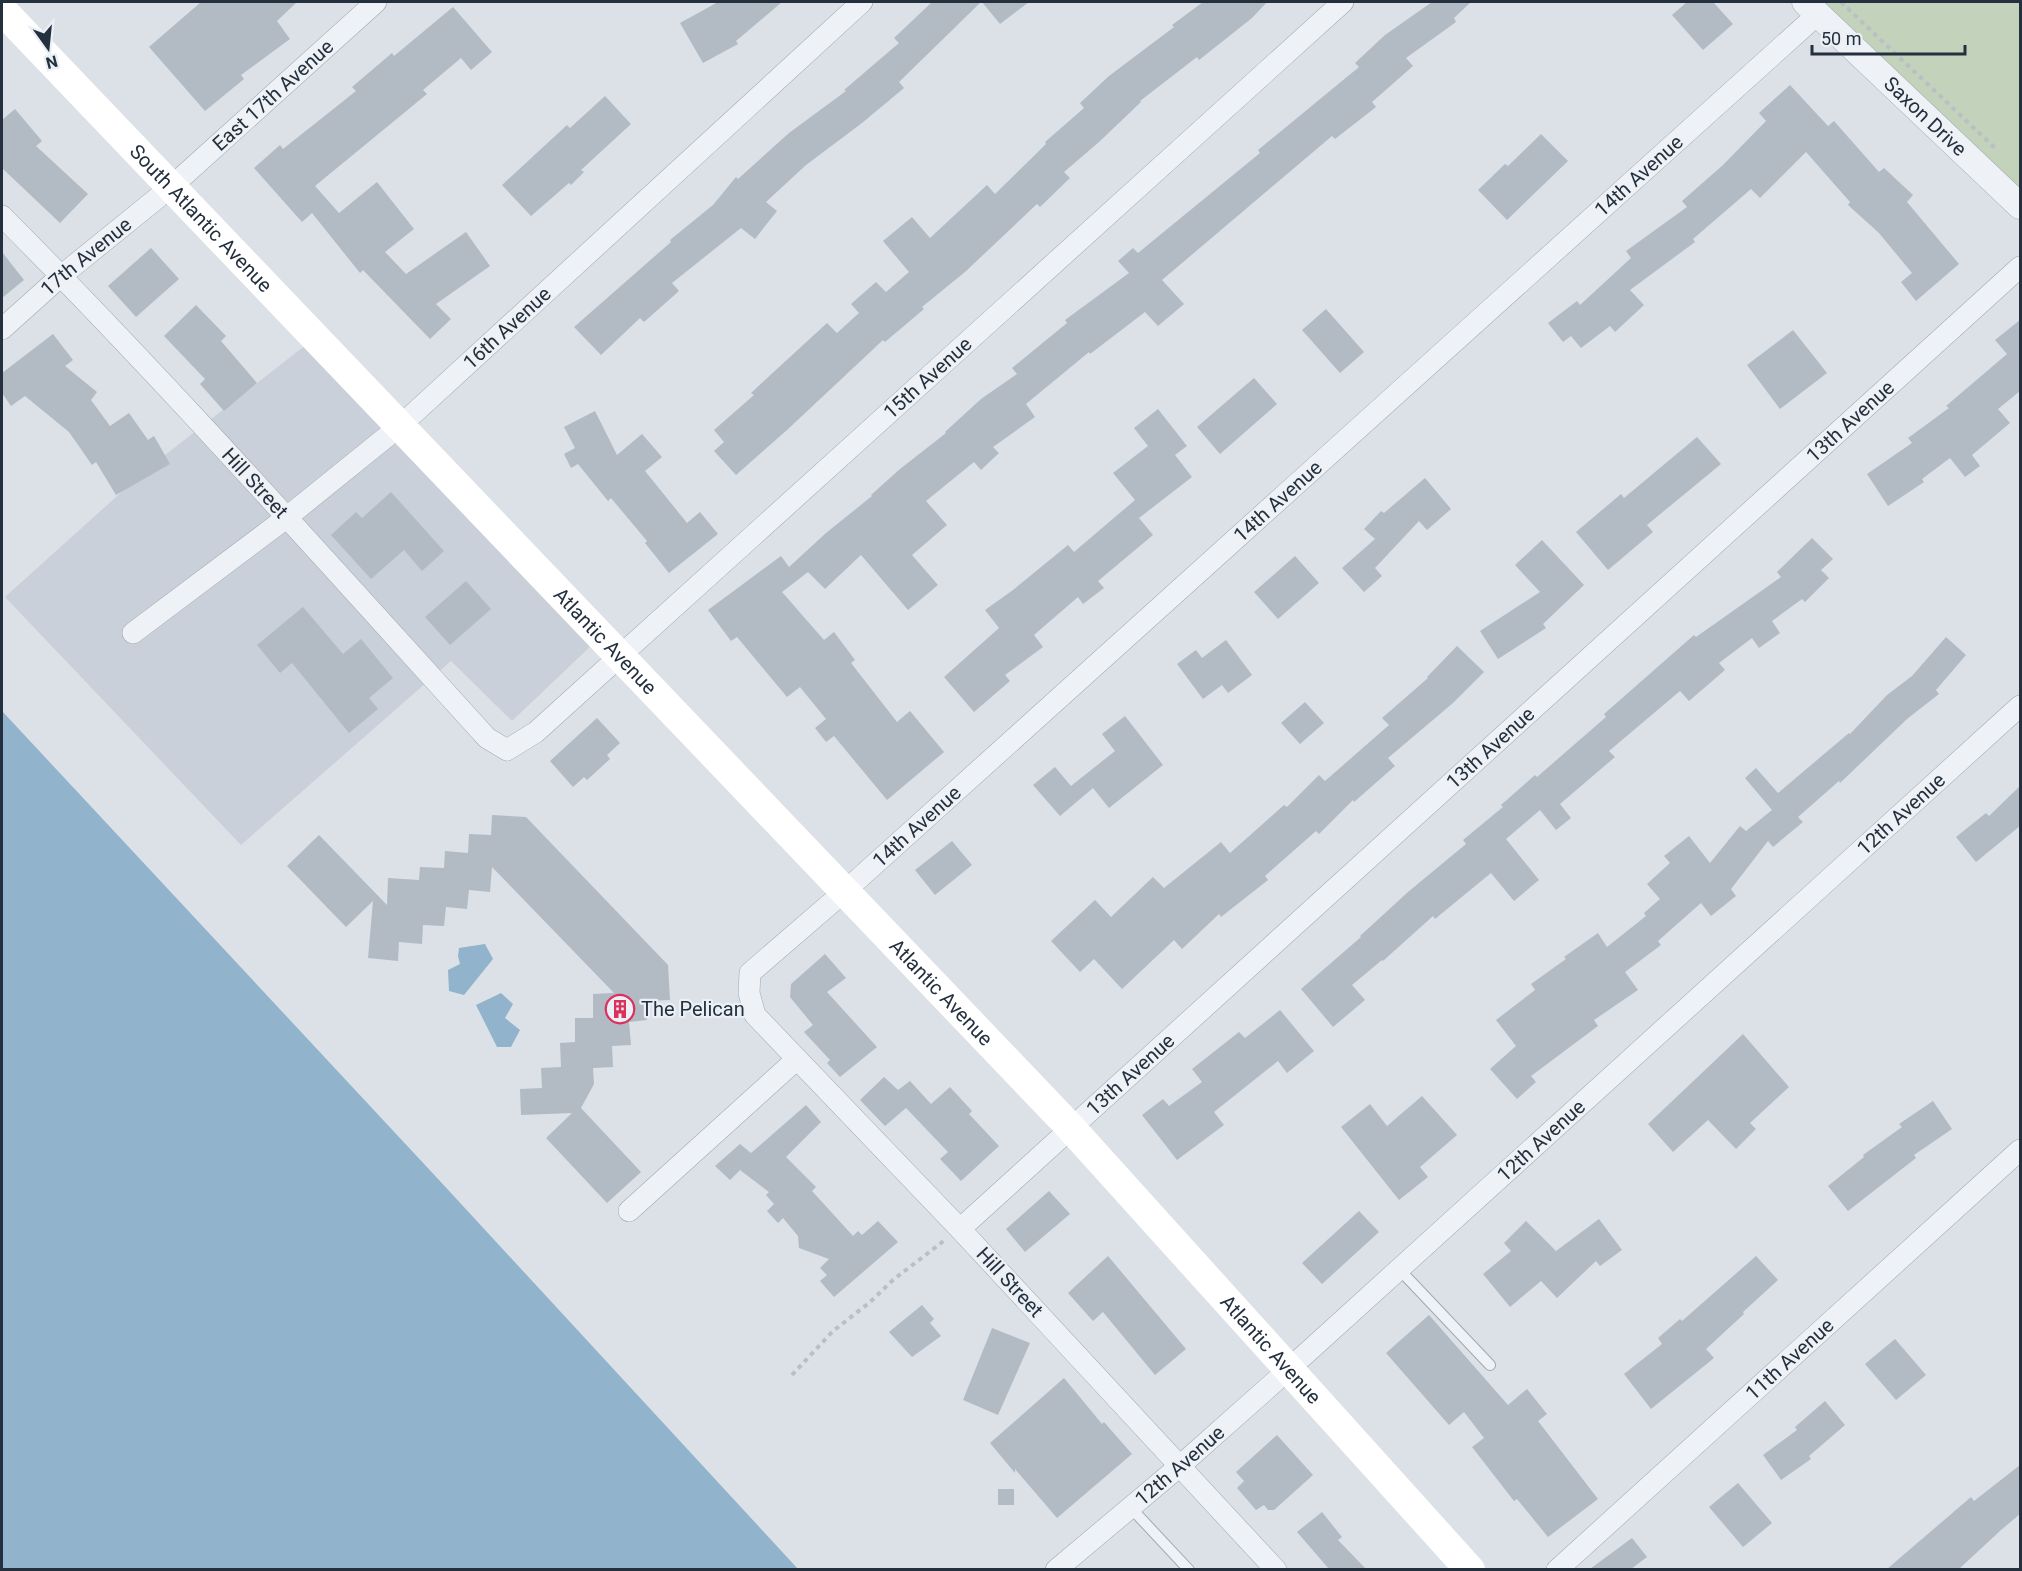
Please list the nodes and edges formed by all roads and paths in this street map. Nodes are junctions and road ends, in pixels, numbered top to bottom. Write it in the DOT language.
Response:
graph roads {
  1 [pos="376,2"];
  2 [pos="862,2"];
  3 [pos="1343,2"];
  4 [pos="1841,2"];
  5 [pos="1811,8"];
  6 [pos="2,10"];
  7 [pos="2004,157"];
  8 [pos="171,187"];
  9 [pos="2020,206"];
  10 [pos="2,216"];
  11 [pos="2020,267"];
  12 [pos="61,276"];
  13 [pos="2,329"];
  14 [pos="400,426"];
  15 [pos="286,518"];
  16 [pos="133,633"];
  17 [pos="620,654"];
  18 [pos="2020,706"];
  19 [pos="507,750"];
  20 [pos="845,891"];
  21 [pos="749,993"];
  22 [pos="797,1059"];
  23 [pos="1070,1127"];
  24 [pos="2020,1150"];
  25 [pos="629,1211"];
  26 [pos="960,1228"];
  27 [pos="1399,1269"];
  28 [pos="1490,1365"];
  29 [pos="1289,1369"];
  30 [pos="792,1375"];
  31 [pos="1181,1465"];
  32 [pos="1131,1508"];
  33 [pos="1056,1569"];
  34 [pos="1189,1569"];
  35 [pos="1276,1569"];
  36 [pos="1470,1569"];
  37 [pos="1557,1569"];
  1 -- 8 [label="street, East 17th Avenue"];
  2 -- 14 [label="street, 16th Avenue"];
  3 -- 17 [label="street, 15th Avenue"];
  4 -- 7 [label="path"];
  5 -- 9 [label="street, Saxon Drive"];
  5 -- 20 [label="street, 14th Avenue"];
  6 -- 8 [label="main road, South Atlantic Avenue"];
  8 -- 12 [label="street, 17th Avenue"];
  8 -- 14 [label="main road, South Atlantic Avenue"];
  10 -- 12 [label="street, Hill Street"];
  11 -- 23 [label="street, 13th Avenue"];
  12 -- 13 [label="street, 17th Avenue"];
  12 -- 15 [label="street, Hill Street"];
  14 -- 15 [label="street, 16th Avenue"];
  14 -- 17 [label="main road, Atlantic Avenue"];
  15 -- 16 [label="street, 16th Avenue"];
  15 -- 19 [label="street, Hill Street"];
  17 -- 19 [label="street, 15th Avenue"];
  17 -- 20 [label="main road, Atlantic Avenue"];
  18 -- 27 [label="street, 12th Avenue"];
  20 -- 21 [label="street, 14th Avenue"];
  20 -- 23 [label="main road, Atlantic Avenue"];
  21 -- 22 [label="street, Hill Street"];
  22 -- 25 [label="street"];
  22 -- 26 [label="street, Hill Street"];
  23 -- 26 [label="street, 13th Avenue"];
  23 -- 29 [label="main road, Atlantic Avenue"];
  24 -- 37 [label="street, 11th Avenue"];
  26 -- 30 [label="path"];
  26 -- 31 [label="street, Hill Street"];
  27 -- 28 [label="lane"];
  27 -- 29 [label="street, 12th Avenue"];
  29 -- 31 [label="street, 12th Avenue"];
  29 -- 36 [label="main road, Atlantic Avenue"];
  31 -- 32 [label="street, 12th Avenue"];
  31 -- 35 [label="street, Hill Street"];
  32 -- 33 [label="street, 12th Avenue"];
  32 -- 34 [label="lane"];
}
